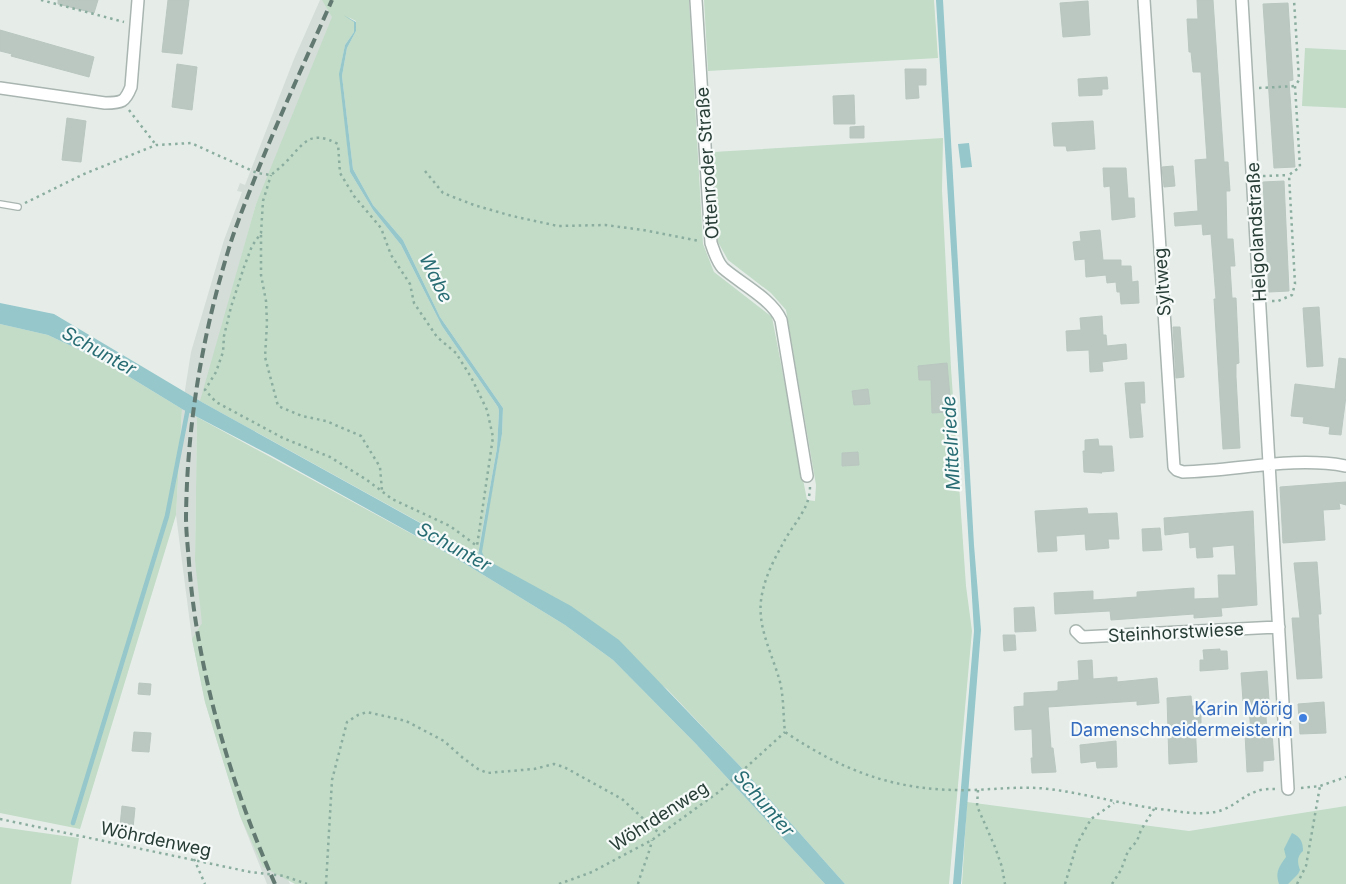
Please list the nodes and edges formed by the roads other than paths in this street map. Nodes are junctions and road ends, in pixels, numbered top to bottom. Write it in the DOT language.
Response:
graph roads {
  1 [pos="138,0"];
  2 [pos="696,0"];
  3 [pos="1144,0"];
  4 [pos="1242,0"];
  5 [pos="0,88"];
  6 [pos="0,204"];
  7 [pos="18,206"];
  8 [pos="1269,465"];
  9 [pos="1346,466"];
  10 [pos="807,476"];
  11 [pos="1279,627"];
  12 [pos="1076,631"];
  13 [pos="1288,788"];
  1 -- 5 [label="street"];
  2 -- 10 [label="street, Ottenroder Straße"];
  3 -- 8 [label="street, Syltweg"];
  4 -- 8 [label="street, Helgolandstraße"];
  6 -- 7 [label="lane"];
  8 -- 9 [label="street"];
  8 -- 11 [label="street"];
  11 -- 12 [label="street, Steinhorstwiese"];
  11 -- 13 [label="street"];
}
